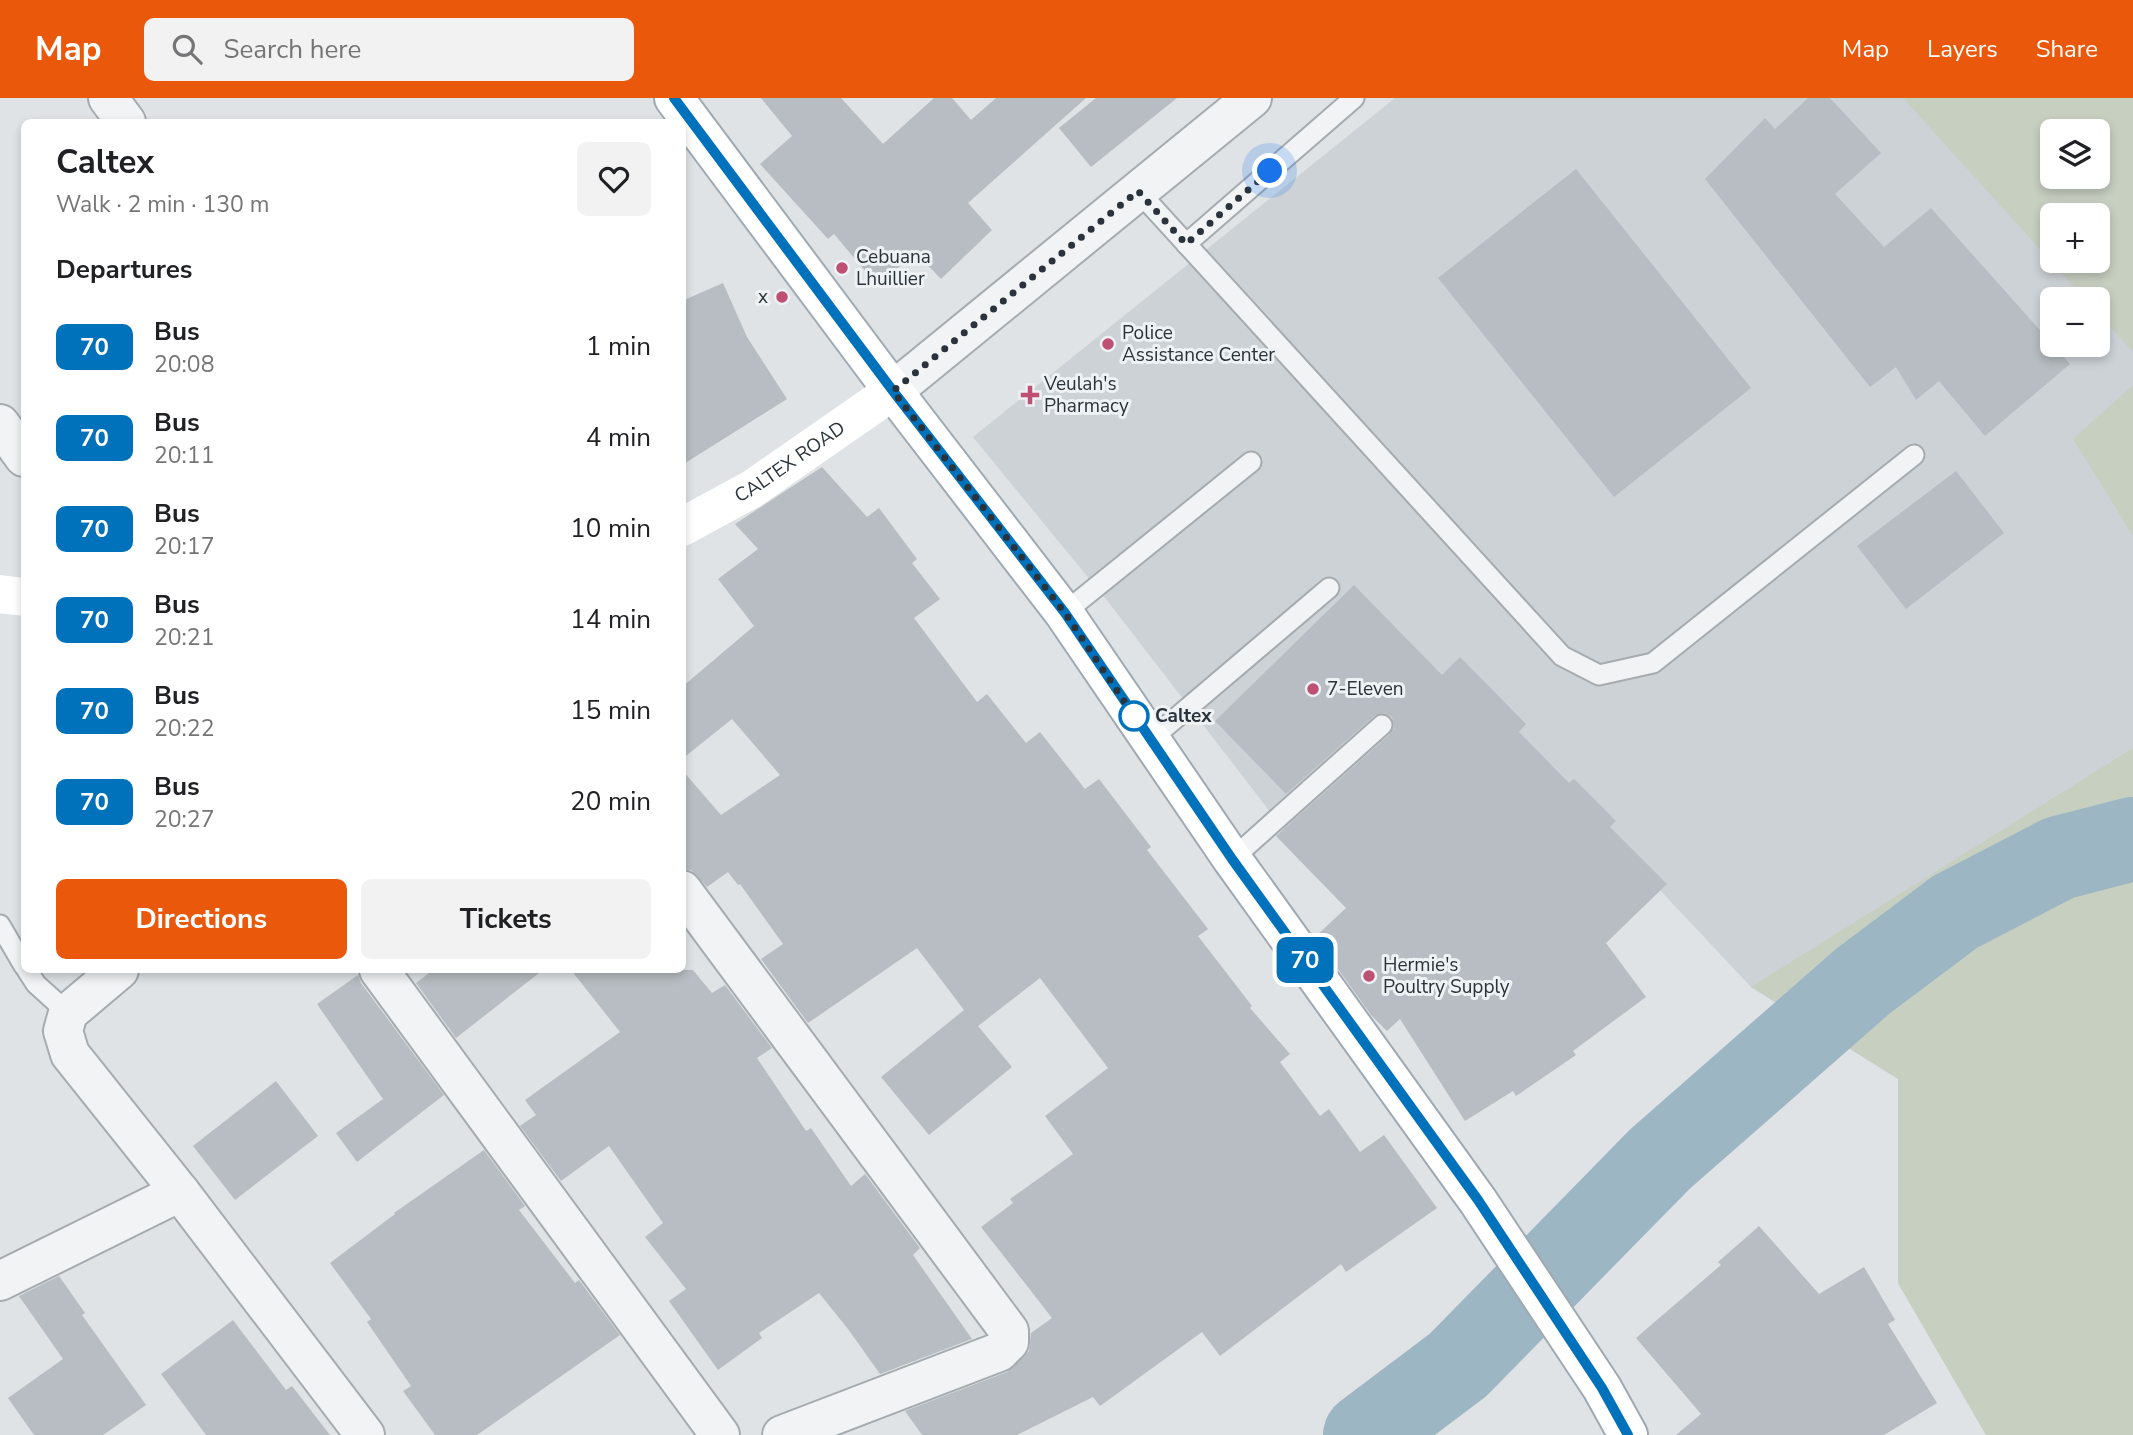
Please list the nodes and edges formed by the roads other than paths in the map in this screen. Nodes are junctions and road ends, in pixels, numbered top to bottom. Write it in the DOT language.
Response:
graph roads {
  1 [pos="108,98"];
  2 [pos="674,98"];
  3 [pos="1252,98"];
  4 [pos="1354,98"];
  5 [pos="123,119"];
  6 [pos="1138,191"];
  7 [pos="1186,244"];
  8 [pos="893,391"];
  9 [pos="0,424"];
  10 [pos="21,453"];
  11 [pos="1914,455"];
  12 [pos="1251,462"];
  13 [pos="686,525"];
  14 [pos="1329,588"];
  15 [pos="0,594"];
  16 [pos="21,597"];
  17 [pos="1065,613"];
  18 [pos="1382,725"];
  19 [pos="1150,740"];
  20 [pos="1232,859"];
  21 [pos="686,895"];
  22 [pos="0,925"];
  23 [pos="21,960"];
  24 [pos="29,973"];
  25 [pos="115,973"];
  26 [pos="381,973"];
  27 [pos="68,1013"];
  28 [pos="180,1192"];
  29 [pos="0,1281"];
  30 [pos="365,1435"];
  31 [pos="720,1435"];
  32 [pos="782,1435"];
  33 [pos="1628,1435"];
  1 -- 5 [label="street"];
  2 -- 8 [label="main road"];
  3 -- 6 [label="street"];
  4 -- 7 [label="lane"];
  6 -- 7 [label="lane"];
  6 -- 8 [label="street"];
  7 -- 11 [label="lane"];
  8 -- 13 [label="main road, CALTEX ROAD"];
  8 -- 17 [label="main road"];
  9 -- 10 [label="street"];
  12 -- 17 [label="lane"];
  14 -- 19 [label="lane"];
  15 -- 16 [label="main road"];
  17 -- 19 [label="main road"];
  18 -- 20 [label="lane"];
  19 -- 20 [label="main road"];
  20 -- 33 [label="main road"];
  21 -- 32 [label="street"];
  22 -- 23 [label="lane"];
  24 -- 27 [label="lane"];
  25 -- 27 [label="street"];
  26 -- 31 [label="street"];
  27 -- 28 [label="street"];
  28 -- 29 [label="street"];
  28 -- 30 [label="street"];
}
